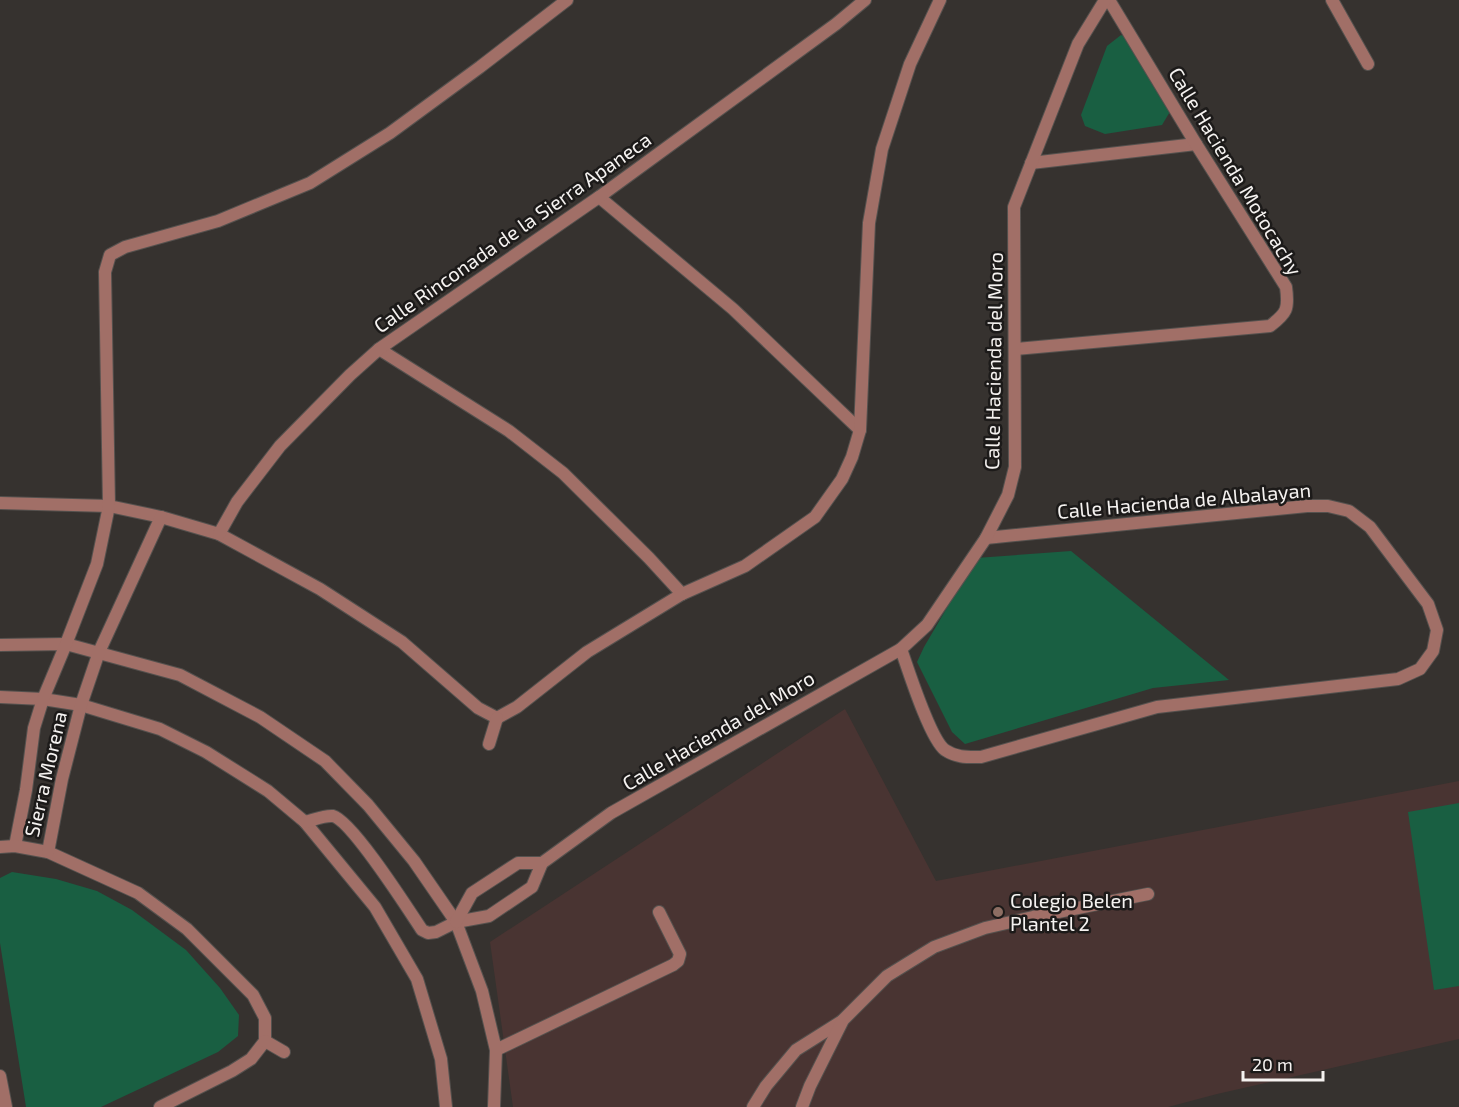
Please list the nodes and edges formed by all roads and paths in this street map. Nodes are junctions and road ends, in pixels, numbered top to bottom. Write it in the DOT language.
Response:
graph roads {
  1 [pos="567,0"];
  2 [pos="865,0"];
  3 [pos="940,0"];
  4 [pos="1107,0"];
  5 [pos="1332,0"];
  6 [pos="1368,63"];
  7 [pos="1196,144"];
  8 [pos="1030,163"];
  9 [pos="599,197"];
  10 [pos="380,349"];
  11 [pos="1015,349"];
  12 [pos="860,429"];
  13 [pos="0,503"];
  14 [pos="109,506"];
  15 [pos="161,517"];
  16 [pos="219,534"];
  17 [pos="986,538"];
  18 [pos="682,594"];
  19 [pos="66,644"];
  20 [pos="0,645"];
  21 [pos="901,649"];
  22 [pos="99,652"];
  23 [pos="0,698"];
  24 [pos="43,699"];
  25 [pos="81,705"];
  26 [pos="497,718"];
  27 [pos="489,744"];
  28 [pos="305,822"];
  29 [pos="15,846"];
  30 [pos="0,847"];
  31 [pos="48,852"];
  32 [pos="542,863"];
  33 [pos="1148,894"];
  34 [pos="659,912"];
  35 [pos="456,922"];
  36 [pos="843,1020"];
  37 [pos="265,1041"];
  38 [pos="496,1050"];
  39 [pos="284,1052"];
  40 [pos="0,1076"];
  41 [pos="6,1107"];
  42 [pos="160,1107"];
  43 [pos="446,1107"];
  44 [pos="494,1107"];
  45 [pos="753,1107"];
  46 [pos="802,1107"];
  1 -- 14 [label="street"];
  2 -- 9 [label="street, Calle Rinconada de la Sierra Apaneca"];
  3 -- 12 [label="street"];
  4 -- 7 [label="street, Calle Hacienda Motocachy"];
  4 -- 8 [label="street, Calle Hacienda del Moro"];
  5 -- 6 [label="street"];
  7 -- 8 [label="street"];
  7 -- 11 [label="street, Calle Hacienda Motocachy"];
  8 -- 11 [label="street, Calle Hacienda del Moro"];
  9 -- 10 [label="street, Calle Rinconada de la Sierra Apaneca"];
  9 -- 12 [label="street"];
  10 -- 16 [label="street, Calle Rinconada de la Sierra Apaneca"];
  10 -- 18 [label="street"];
  11 -- 17 [label="street, Calle Hacienda del Moro"];
  12 -- 18 [label="street"];
  13 -- 14 [label="street"];
  14 -- 15 [label="street"];
  14 -- 19 [label="street"];
  15 -- 16 [label="street"];
  15 -- 22 [label="street"];
  16 -- 26 [label="street"];
  17 -- 21 [label="street, Calle Hacienda del Moro"];
  17 -- 21 [label="street, Calle Hacienda de Albalayan"];
  18 -- 26 [label="street"];
  19 -- 20 [label="street"];
  19 -- 22 [label="street"];
  19 -- 24 [label="street"];
  21 -- 32 [label="street, Calle Hacienda del Moro"];
  22 -- 25 [label="street"];
  22 -- 35 [label="street"];
  23 -- 24 [label="street"];
  24 -- 25 [label="street"];
  24 -- 29 [label="street, Sierra Morena"];
  25 -- 28 [label="street"];
  25 -- 31 [label="street, Sierra Morena"];
  26 -- 27 [label="street"];
  28 -- 35 [label="street"];
  28 -- 43 [label="street"];
  29 -- 30 [label="street, Sierra Morena"];
  29 -- 31 [label="street, Sierra Morena"];
  31 -- 37 [label="street, Sierra Morena"];
  32 -- 35 [label="street, Calle Hacienda del Moro"];
  32 -- 35 [label="street, Calle Hacienda del Moro"];
  33 -- 36 [label="street"];
  34 -- 38 [label="street"];
  35 -- 38 [label="street"];
  36 -- 45 [label="street"];
  36 -- 46 [label="street"];
  37 -- 39 [label="street"];
  37 -- 42 [label="street"];
  38 -- 44 [label="street"];
  40 -- 41 [label="street"];
}
